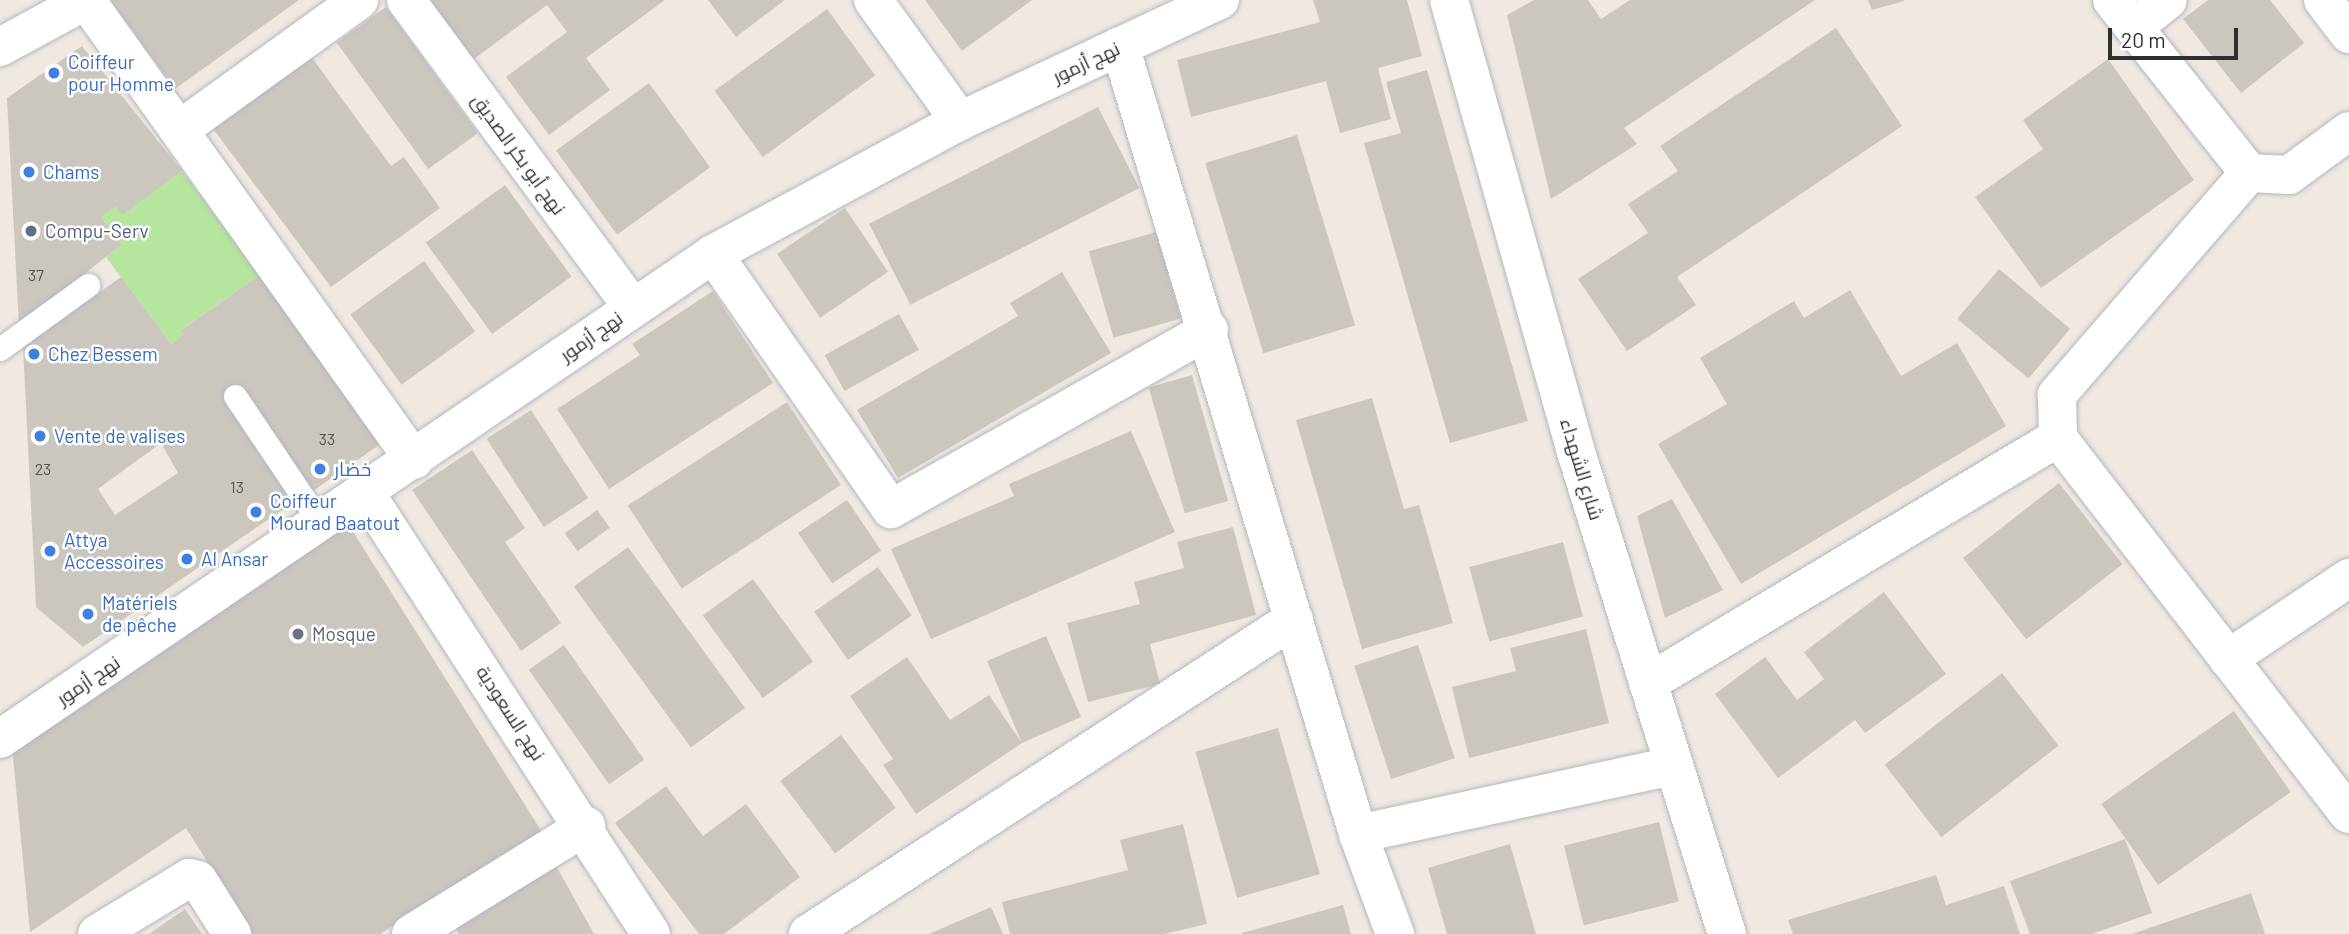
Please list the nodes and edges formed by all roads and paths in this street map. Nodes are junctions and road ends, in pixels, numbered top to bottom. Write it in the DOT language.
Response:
graph roads {
  1 [pos="86,0"];
  2 [pos="359,0"];
  3 [pos="406,0"];
  4 [pos="873,0"];
  5 [pos="1220,0"];
  6 [pos="1449,0"];
  7 [pos="2168,0"];
  8 [pos="2323,0"];
  9 [pos="2123,13"];
  10 [pos="2349,34"];
  11 [pos="1121,46"];
  12 [pos="0,47"];
  13 [pos="960,121"];
  14 [pos="179,130"];
  15 [pos="2349,131"];
  16 [pos="2249,173"];
  17 [pos="713,254"];
  18 [pos="89,285"];
  19 [pos="632,307"];
  20 [pos="1209,330"];
  21 [pos="0,349"];
  22 [pos="235,396"];
  23 [pos="2058,438"];
  24 [pos="414,460"];
  25 [pos="366,494"];
  26 [pos="321,524"];
  27 [pos="2349,578"];
  28 [pos="1294,619"];
  29 [pos="2228,659"];
  30 [pos="1648,683"];
  31 [pos="0,739"];
  32 [pos="1672,766"];
  33 [pos="2349,814"];
  34 [pos="586,827"];
  35 [pos="1358,834"];
  36 [pos="97,934"];
  37 [pos="232,934"];
  38 [pos="411,934"];
  39 [pos="651,934"];
  40 [pos="808,934"];
  41 [pos="1395,934"];
  42 [pos="1727,934"];
  1 -- 12 [label="street"];
  1 -- 14 [label="street"];
  2 -- 14 [label="street"];
  3 -- 19 [label="street, نهج أبو بكر الصديق"];
  4 -- 13 [label="street"];
  5 -- 11 [label="street, نهج أزمور"];
  6 -- 30 [label="street, شارع الشهداء"];
  7 -- 9 [label="street"];
  8 -- 10 [label="street"];
  9 -- 16 [label="street"];
  11 -- 13 [label="street, نهج أزمور"];
  11 -- 20 [label="street"];
  13 -- 17 [label="street, نهج أزمور"];
  14 -- 24 [label="street"];
  15 -- 16 [label="street"];
  16 -- 23 [label="street"];
  17 -- 19 [label="street, نهج أزمور"];
  17 -- 20 [label="street"];
  18 -- 21 [label="lane"];
  19 -- 24 [label="street, نهج أزمور"];
  20 -- 28 [label="street"];
  22 -- 26 [label="lane"];
  23 -- 29 [label="street"];
  23 -- 30 [label="street"];
  24 -- 25 [label="street, نهج أزمور"];
  25 -- 26 [label="street, نهج أزمور"];
  25 -- 34 [label="street, نهج السعودية"];
  26 -- 31 [label="street, نهج أزمور"];
  27 -- 29 [label="street"];
  28 -- 35 [label="street"];
  28 -- 40 [label="street"];
  29 -- 33 [label="street"];
  30 -- 32 [label="street, شارع الشهداء"];
  32 -- 35 [label="street"];
  32 -- 42 [label="street, شارع الشهداء"];
  34 -- 38 [label="street"];
  34 -- 39 [label="street, نهج السعودية"];
  35 -- 41 [label="street"];
  36 -- 37 [label="street"];
}
